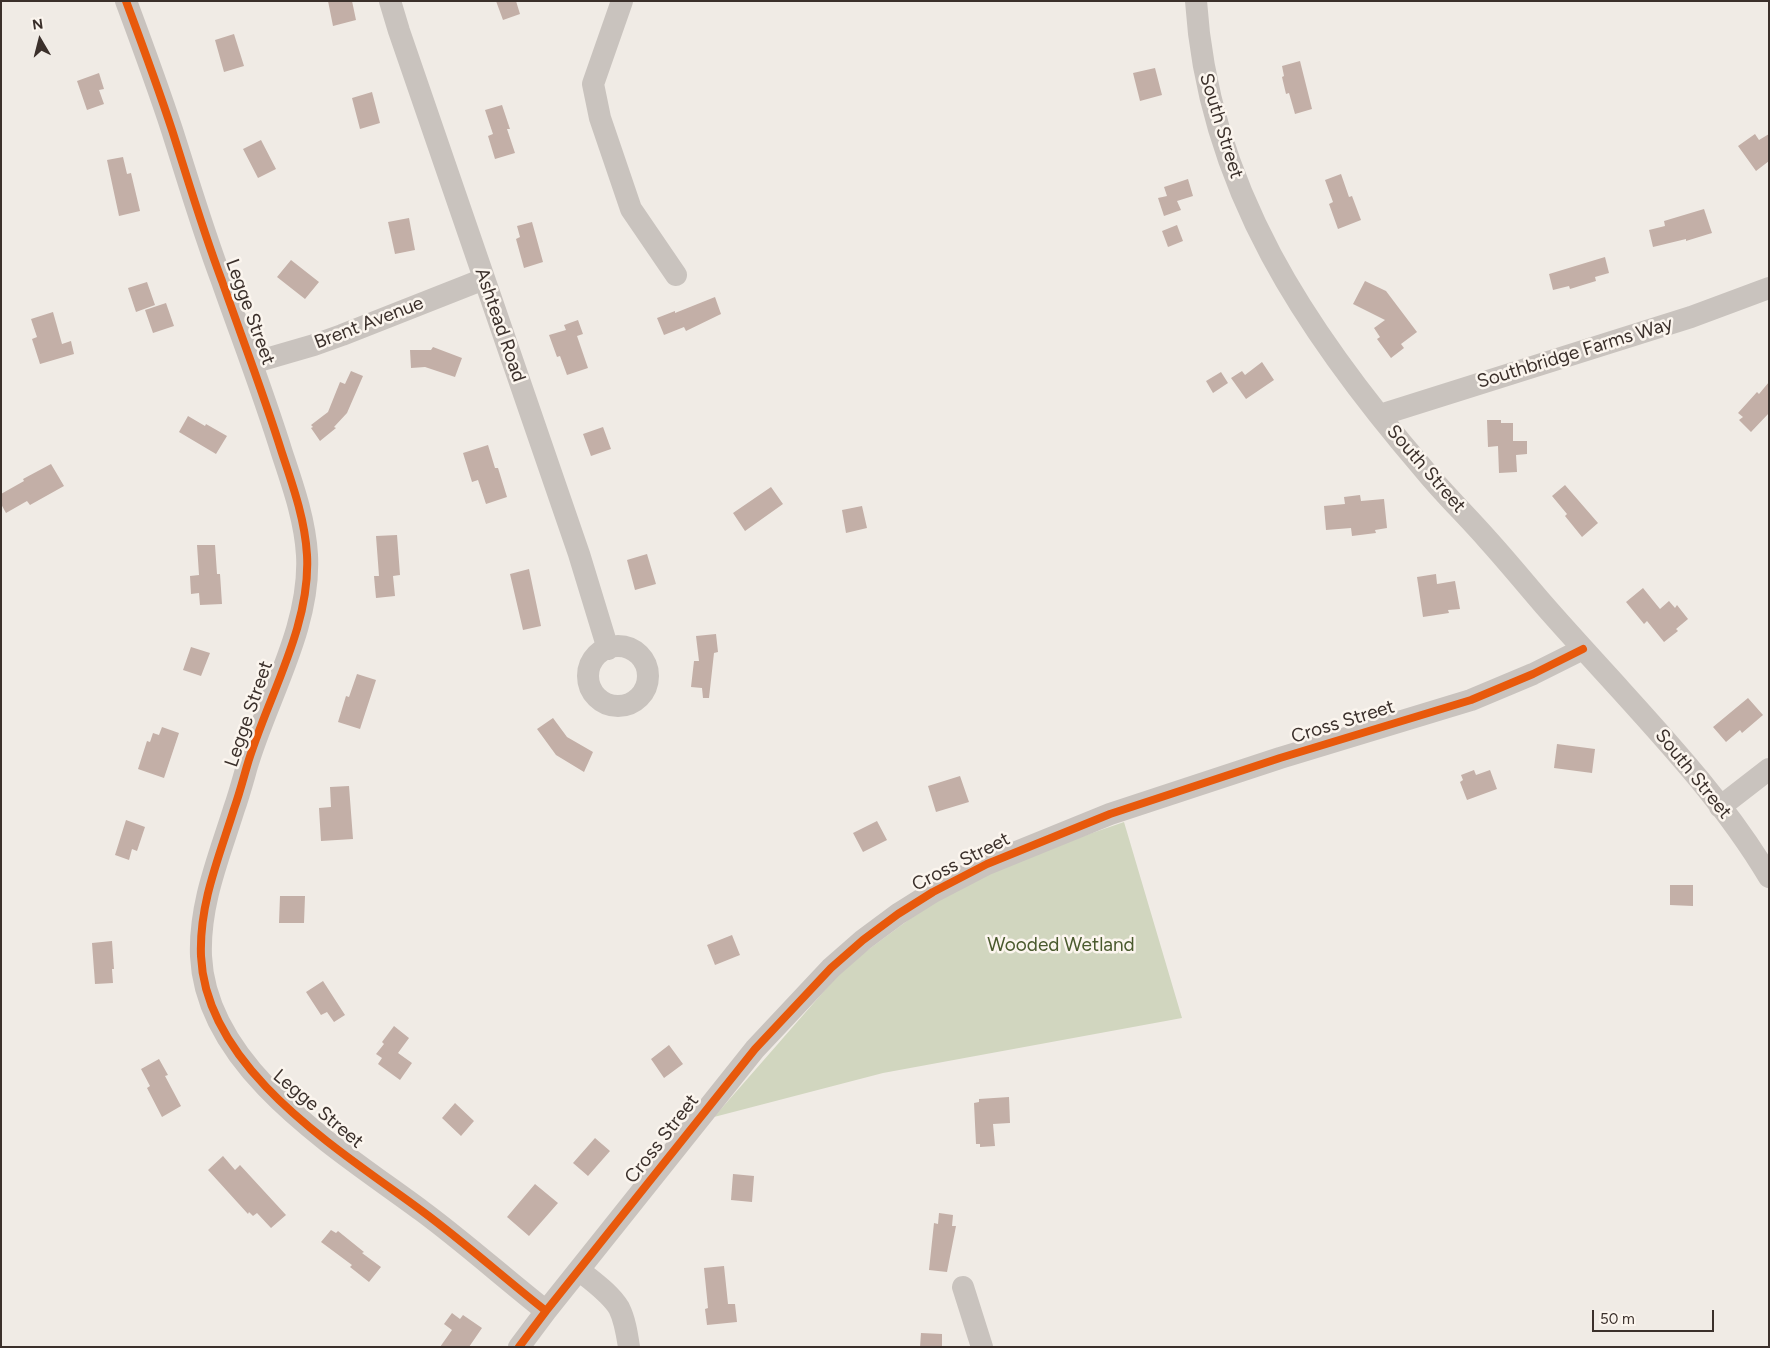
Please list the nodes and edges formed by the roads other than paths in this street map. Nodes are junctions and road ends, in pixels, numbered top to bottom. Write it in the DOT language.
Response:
graph roads {
  1 [pos="126,1"];
  2 [pos="390,1"];
  3 [pos="622,1"];
  4 [pos="1196,1"];
  5 [pos="676,275"];
  6 [pos="484,278"];
  7 [pos="1769,288"];
  8 [pos="252,363"];
  9 [pos="1380,415"];
  10 [pos="1583,648"];
  11 [pos="608,649"];
  12 [pos="1769,769"];
  13 [pos="1720,807"];
  14 [pos="1769,876"];
  15 [pos="579,1270"];
  16 [pos="963,1287"];
  17 [pos="546,1310"];
  18 [pos="519,1347"];
  19 [pos="629,1347"];
  20 [pos="982,1347"];
  1 -- 8 [label="street, Legge Street"];
  2 -- 6 [label="street, Ashtead Road"];
  3 -- 5 [label="street"];
  4 -- 9 [label="street, South Street"];
  6 -- 8 [label="street, Brent Avenue"];
  6 -- 11 [label="street, Ashtead Road"];
  7 -- 9 [label="street, Southbridge Farms Way"];
  8 -- 17 [label="street, Legge Street"];
  9 -- 10 [label="street, South Street"];
  10 -- 13 [label="street, South Street"];
  10 -- 15 [label="street, Cross Street"];
  12 -- 13 [label="street"];
  13 -- 14 [label="street, South Street"];
  15 -- 17 [label="street, Cross Street"];
  15 -- 19 [label="street"];
  16 -- 20 [label="street"];
  17 -- 18 [label="street, Cross Street"];
}
